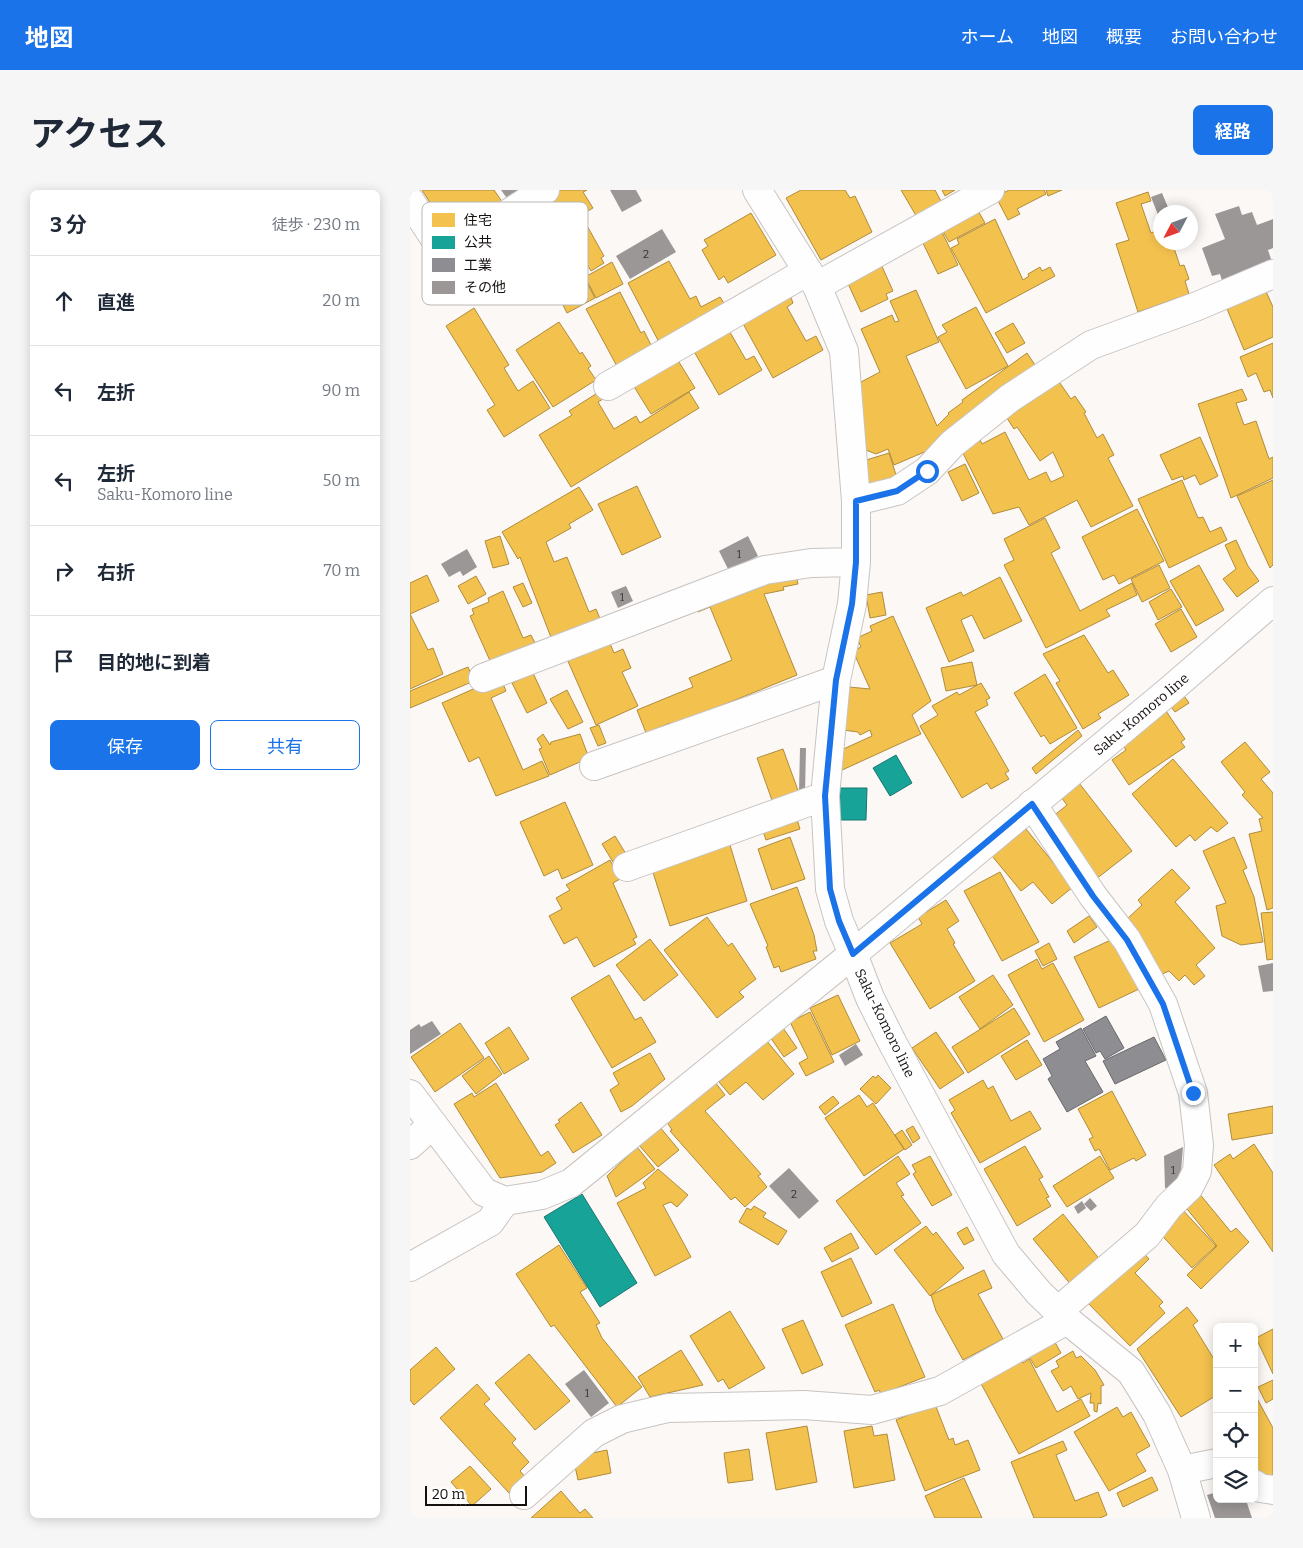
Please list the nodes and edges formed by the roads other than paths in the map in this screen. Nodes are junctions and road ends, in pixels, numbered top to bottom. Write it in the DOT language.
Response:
graph roads {
  1 [pos="545,190"];
  2 [pos="757,190"];
  3 [pos="990,190"];
  4 [pos="526,202"];
  5 [pos="1273,274"];
  6 [pos="813,278"];
  7 [pos="608,386"];
  8 [pos="856,501"];
  9 [pos="856,562"];
  10 [pos="1273,601"];
  11 [pos="483,678"];
  12 [pos="836,680"];
  13 [pos="594,766"];
  14 [pos="825,796"];
  15 [pos="1032,804"];
  16 [pos="627,867"];
  17 [pos="853,954"];
  18 [pos="410,1094"];
  19 [pos="433,1124"];
  20 [pos="410,1145"];
  21 [pos="504,1201"];
  22 [pos="410,1267"];
  23 [pos="1063,1315"];
  24 [pos="1213,1465"];
  25 [pos="1182,1470"];
  26 [pos="1258,1487"];
  27 [pos="1273,1490"];
  28 [pos="524,1495"];
  29 [pos="1196,1518"];
  1 -- 4 [label="street"];
  2 -- 6 [label="street"];
  3 -- 6 [label="street"];
  5 -- 8 [label="street"];
  6 -- 7 [label="street"];
  6 -- 8 [label="street"];
  8 -- 9 [label="street"];
  9 -- 11 [label="street"];
  9 -- 12 [label="street"];
  10 -- 15 [label="street, Saku-Komoro line"];
  12 -- 13 [label="street"];
  12 -- 14 [label="street"];
  14 -- 16 [label="street"];
  14 -- 17 [label="street"];
  15 -- 17 [label="street, Saku-Komoro line"];
  15 -- 23 [label="street"];
  17 -- 21 [label="street"];
  17 -- 23 [label="street, Saku-Komoro line"];
  18 -- 19 [label="street"];
  19 -- 20 [label="street"];
  19 -- 21 [label="street"];
  21 -- 22 [label="street"];
  23 -- 25 [label="street, Saku-Komoro line"];
  23 -- 28 [label="street"];
  24 -- 25 [label="street"];
  25 -- 29 [label="street, Saku-Komoro line"];
  26 -- 27 [label="street"];
}
